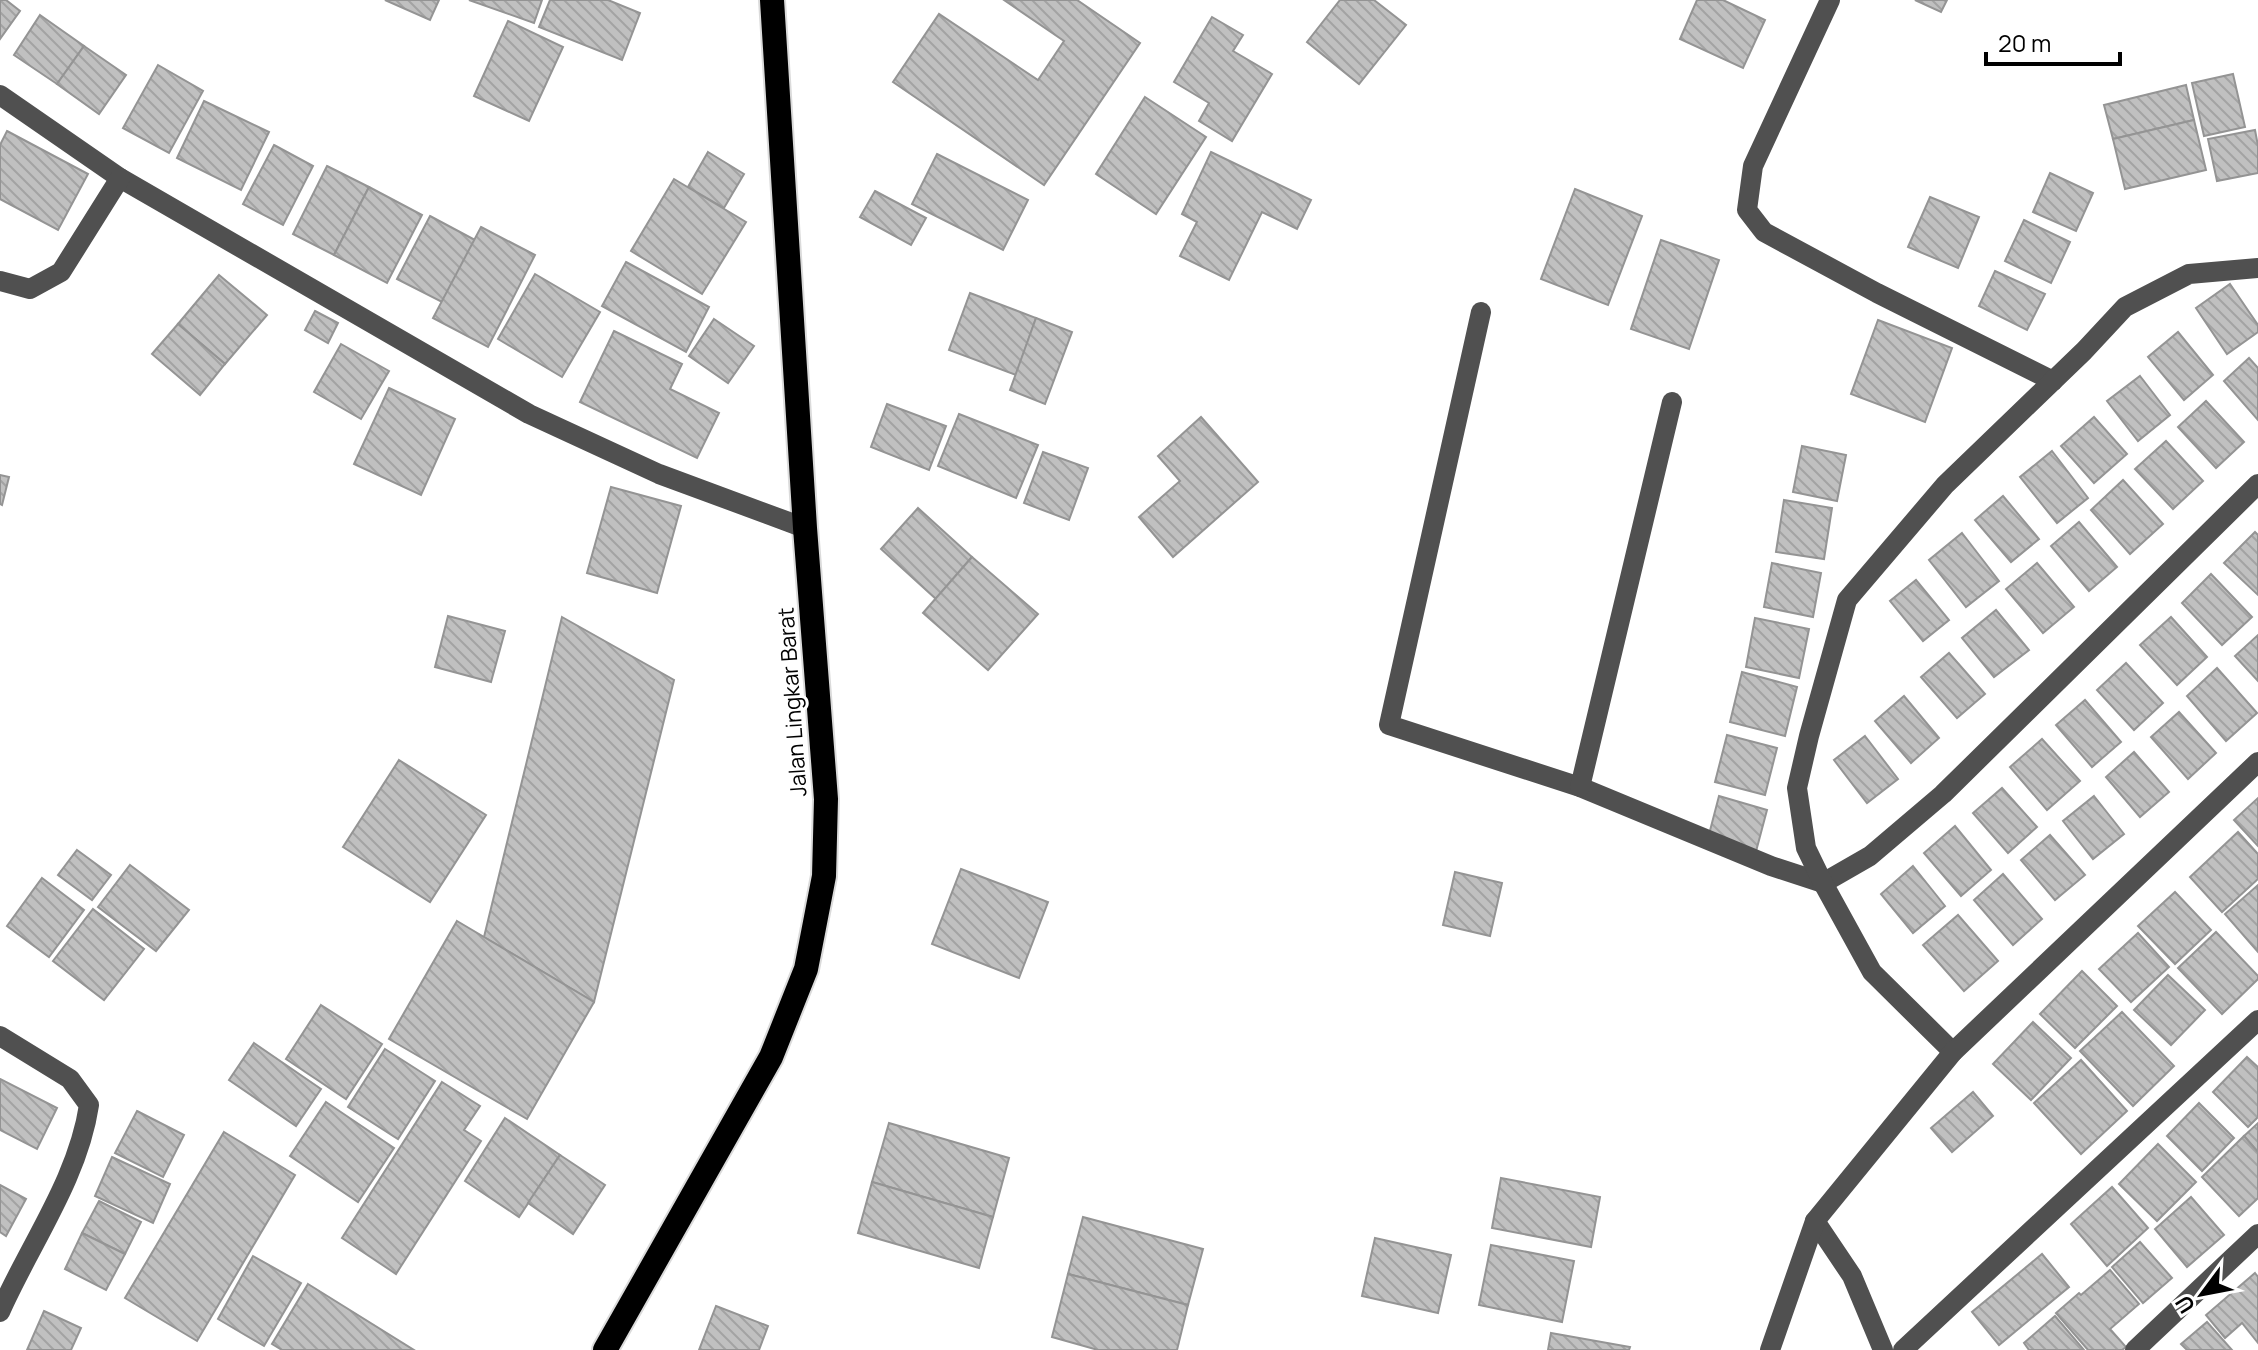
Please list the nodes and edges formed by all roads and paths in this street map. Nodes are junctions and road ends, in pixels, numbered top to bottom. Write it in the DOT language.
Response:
graph roads {
  1 [pos="772,0"];
  2 [pos="1830,0"];
  3 [pos="0,95"];
  4 [pos="120,178"];
  5 [pos="2258,268"];
  6 [pos="0,281"];
  7 [pos="1481,312"];
  8 [pos="2053,381"];
  9 [pos="1672,402"];
  10 [pos="2258,484"];
  11 [pos="805,528"];
  12 [pos="2258,762"];
  13 [pos="1580,787"];
  14 [pos="1823,883"];
  15 [pos="2258,1020"];
  16 [pos="0,1036"];
  17 [pos="1953,1052"];
  18 [pos="1815,1221"];
  19 [pos="2258,1234"];
  20 [pos="5,1288"];
  21 [pos="0,1312"];
  22 [pos="605,1350"];
  23 [pos="1770,1350"];
  24 [pos="1883,1350"];
  25 [pos="1903,1350"];
  26 [pos="2135,1350"];
  1 -- 11 [label="highway, Jalan Lingkar Barat"];
  2 -- 8 [label="street"];
  3 -- 4 [label="street"];
  4 -- 6 [label="street"];
  4 -- 11 [label="street"];
  5 -- 8 [label="street"];
  7 -- 13 [label="street"];
  8 -- 14 [label="street"];
  9 -- 13 [label="street"];
  10 -- 14 [label="street"];
  11 -- 22 [label="highway, Jalan Lingkar Barat"];
  12 -- 17 [label="street"];
  13 -- 14 [label="street"];
  14 -- 17 [label="street"];
  15 -- 25 [label="street"];
  16 -- 20 [label="street"];
  17 -- 18 [label="street"];
  18 -- 23 [label="street"];
  18 -- 24 [label="street"];
  19 -- 26 [label="street"];
  20 -- 21 [label="street"];
}
